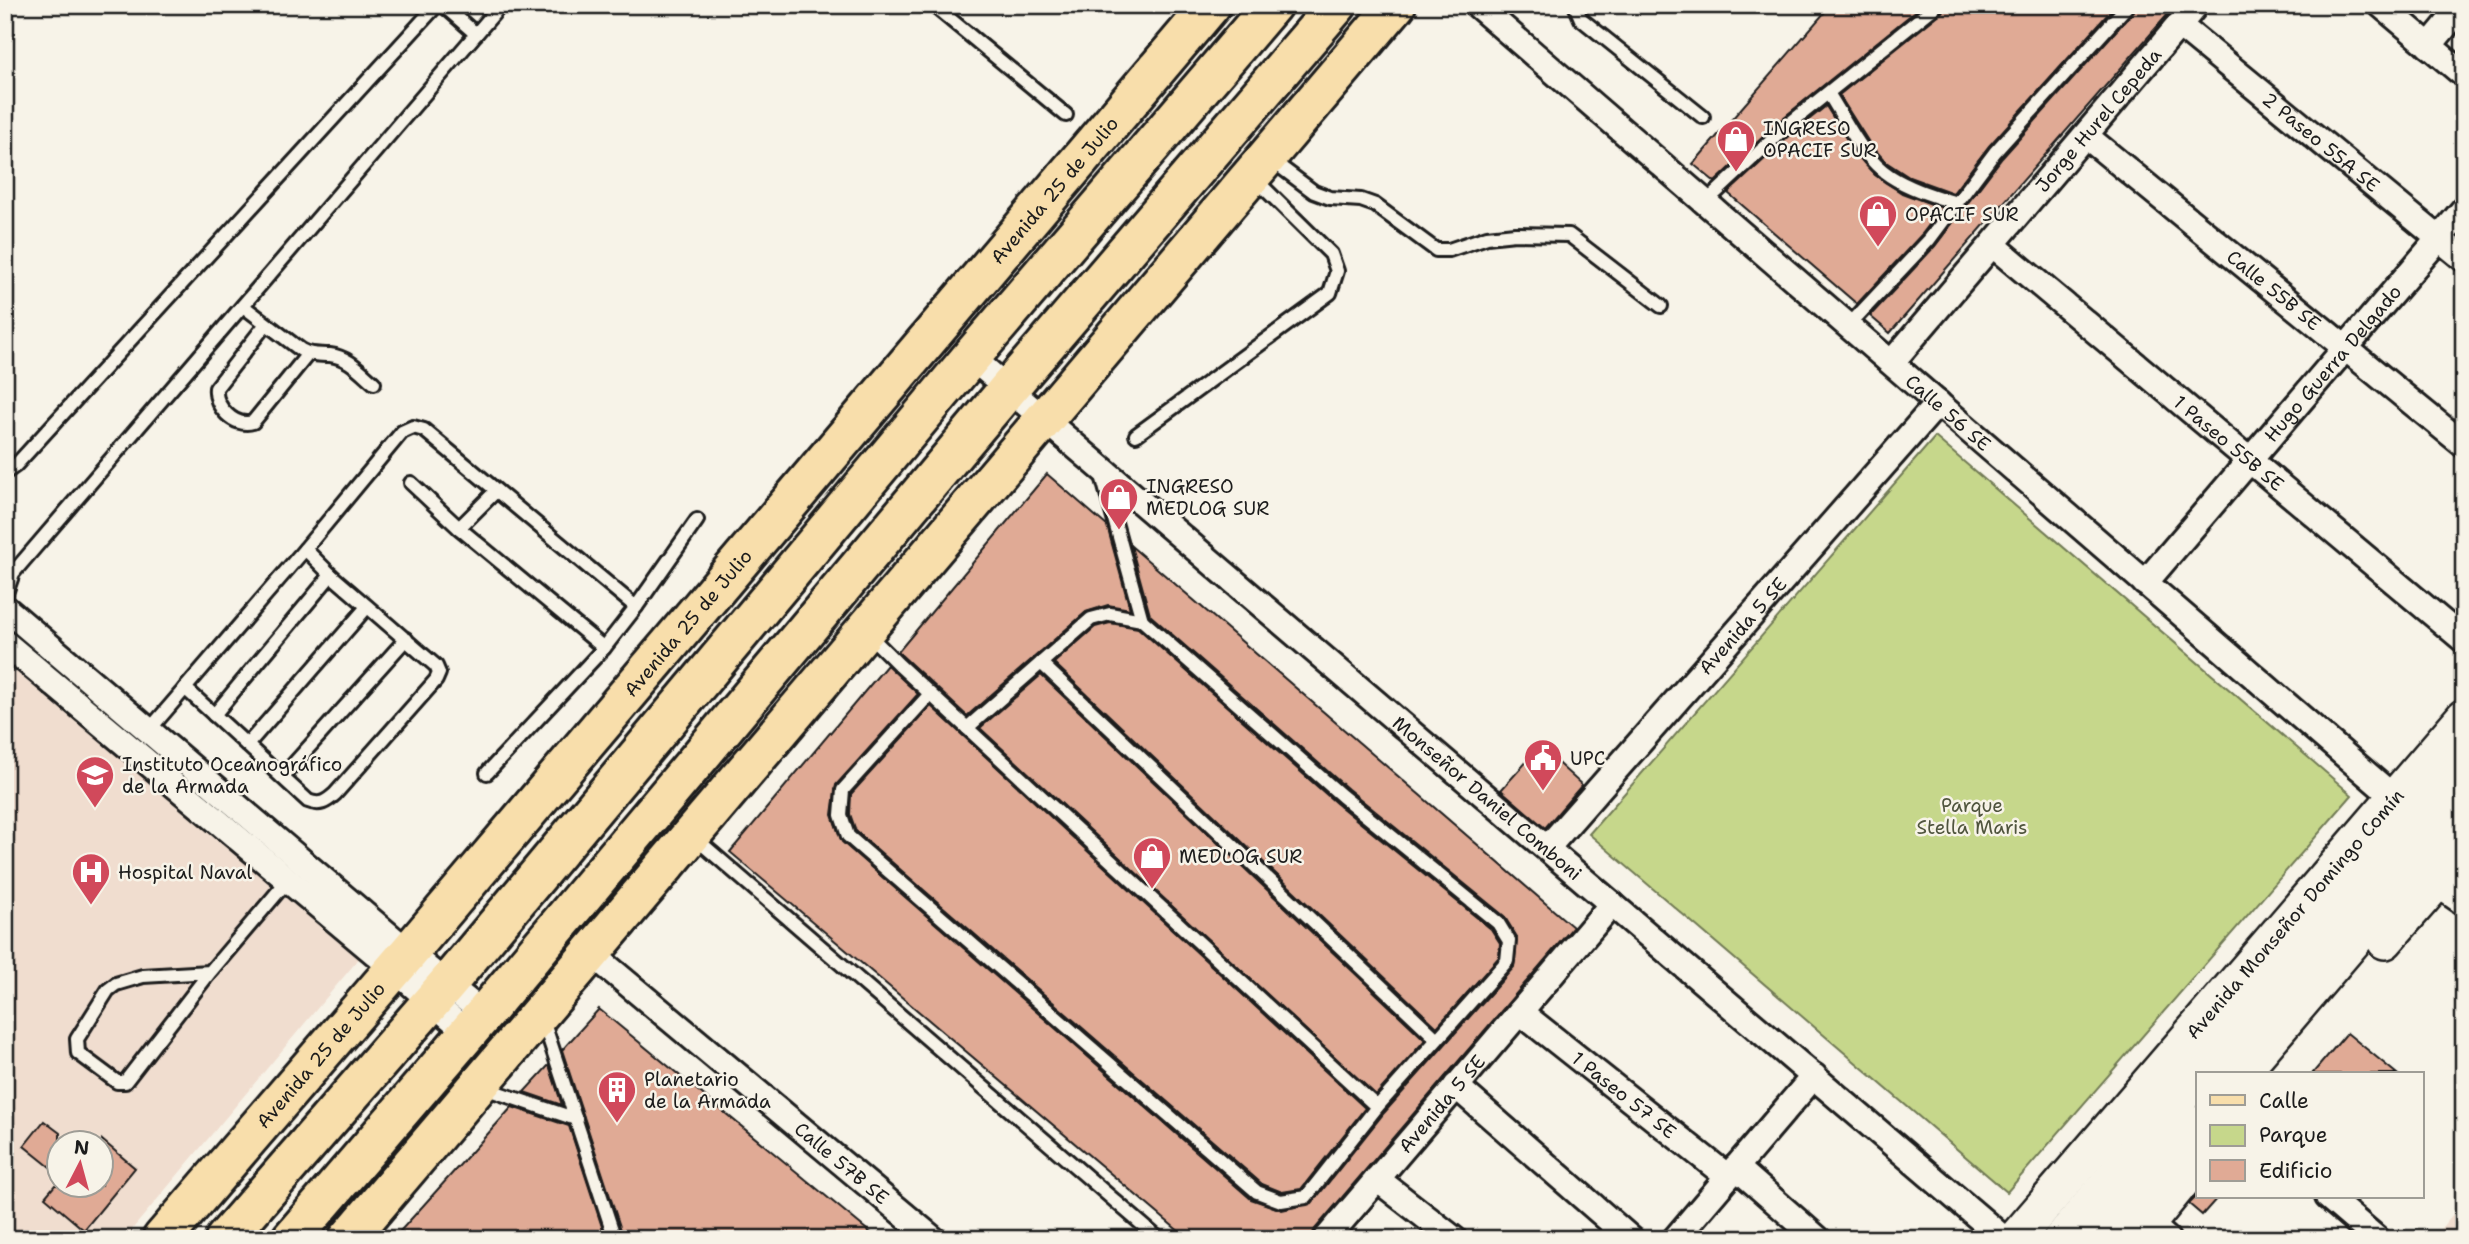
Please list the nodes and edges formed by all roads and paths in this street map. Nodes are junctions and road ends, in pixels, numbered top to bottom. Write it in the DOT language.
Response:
graph roads {
  1 [pos="436,5"];
  2 [pos="443,5"];
  3 [pos="501,5"];
  4 [pos="933,5"];
  5 [pos="1211,5"];
  6 [pos="1272,5"];
  7 [pos="1337,5"];
  8 [pos="1396,5"];
  9 [pos="1477,5"];
  10 [pos="1575,5"];
  11 [pos="1937,5"];
  12 [pos="2128,5"];
  13 [pos="2196,5"];
  14 [pos="2381,5"];
  15 [pos="2463,5"];
  16 [pos="2179,25"];
  17 [pos="476,34"];
  18 [pos="2429,46"];
  19 [pos="2464,75"];
  20 [pos="1828,93"];
  21 [pos="1066,115"];
  22 [pos="1703,117"];
  23 [pos="2086,136"];
  24 [pos="1259,166"];
  25 [pos="1706,202"];
  26 [pos="1956,204"];
  27 [pos="2464,209"];
  28 [pos="2438,238"];
  29 [pos="1993,245"];
  30 [pos="2464,259"];
  31 [pos="243,306"];
  32 [pos="1661,306"];
  33 [pos="266,324"];
  34 [pos="1849,325"];
  35 [pos="924,342"];
  36 [pos="2345,348"];
  37 [pos="307,354"];
  38 [pos="971,357"];
  39 [pos="1892,362"];
  40 [pos="374,383"];
  41 [pos="1008,389"];
  42 [pos="1938,403"];
  43 [pos="1044,420"];
  44 [pos="1136,435"];
  45 [pos="2464,445"];
  46 [pos="2250,460"];
  47 [pos="879,467"];
  48 [pos="1099,467"];
  49 [pos="5,473"];
  50 [pos="411,483"];
  51 [pos="496,491"];
  52 [pos="697,520"];
  53 [pos="459,528"];
  54 [pos="305,549"];
  55 [pos="331,575"];
  56 [pos="2145,583"];
  57 [pos="5,596"];
  58 [pos="367,607"];
  59 [pos="636,607"];
  60 [pos="5,608"];
  61 [pos="1142,620"];
  62 [pos="865,630"];
  63 [pos="407,639"];
  64 [pos="2464,640"];
  65 [pos="5,643"];
  66 [pos="604,648"];
  67 [pos="1041,663"];
  68 [pos="185,688"];
  69 [pos="930,694"];
  70 [pos="214,715"];
  71 [pos="2464,716"];
  72 [pos="967,728"];
  73 [pos="150,729"];
  74 [pos="247,745"];
  75 [pos="2464,766"];
  76 [pos="487,773"];
  77 [pos="282,777"];
  78 [pos="2407,809"];
  79 [pos="2464,811"];
  80 [pos="691,835"];
  81 [pos="1547,848"];
  82 [pos="2464,850"];
  83 [pos="297,872"];
  84 [pos="2435,884"];
  85 [pos="1612,904"];
  86 [pos="2464,904"];
  87 [pos="477,948"];
  88 [pos="591,953"];
  89 [pos="402,960"];
  90 [pos="210,972"];
  91 [pos="431,1003"];
  92 [pos="541,1012"];
  93 [pos="1520,1012"];
  94 [pos="477,1022"];
  95 [pos="1437,1039"];
  96 [pos="2201,1072"];
  97 [pos="2242,1072"];
  98 [pos="2273,1072"];
  99 [pos="1814,1076"];
  100 [pos="2196,1079"];
  101 [pos="1456,1086"];
  102 [pos="478,1087"];
  103 [pos="1377,1107"];
  104 [pos="576,1119"];
  105 [pos="2196,1126"];
  106 [pos="2196,1165"];
  107 [pos="1732,1172"];
  108 [pos="1377,1179"];
  109 [pos="2329,1198"];
  110 [pos="2150,1233"];
  111 [pos="162,1239"];
  112 [pos="225,1239"];
  113 [pos="291,1239"];
  114 [pos="348,1239"];
  115 [pos="615,1239"];
  116 [pos="933,1239"];
  117 [pos="1159,1239"];
  118 [pos="1326,1239"];
  119 [pos="1454,1239"];
  120 [pos="1631,1239"];
  121 [pos="1675,1239"];
  122 [pos="1818,1239"];
  123 [pos="2004,1239"];
  124 [pos="2015,1239"];
  125 [pos="2061,1239"];
  126 [pos="2100,1239"];
  127 [pos="2377,1239"];
  1 -- 49 [label="lane"];
  2 -- 17 [label="lane"];
  3 -- 17 [label="lane"];
  4 -- 21 [label="lane"];
  5 -- 35 [label="main road, Avenida 25 de Julio"];
  6 -- 38 [label="main road"];
  7 -- 41 [label="main road"];
  8 -- 24 [label="main road"];
  9 -- 25 [label="street, Calle 56 SE"];
  10 -- 22 [label="lane"];
  11 -- 20 [label="lane"];
  12 -- 26 [label="lane"];
  13 -- 16 [label="street, Jorge Hurel Cepeda"];
  14 -- 18 [label="street"];
  15 -- 18 [label="street"];
  16 -- 23 [label="street, Jorge Hurel Cepeda"];
  16 -- 28 [label="street, 2 Paseo 55A SE"];
  17 -- 31 [label="lane"];
  18 -- 19 [label="street"];
  20 -- 25 [label="lane"];
  20 -- 26 [label="lane"];
  23 -- 29 [label="street, Jorge Hurel Cepeda"];
  23 -- 36 [label="street, Calle 55B SE"];
  24 -- 32 [label="lane"];
  24 -- 43 [label="main road"];
  24 -- 44 [label="lane"];
  25 -- 34 [label="street, Calle 56 SE"];
  26 -- 34 [label="lane"];
  27 -- 28 [label="street, Hugo Guerra Delgado"];
  28 -- 30 [label="street, 2 Paseo 55A SE"];
  28 -- 36 [label="street, Hugo Guerra Delgado"];
  29 -- 39 [label="street, Jorge Hurel Cepeda"];
  29 -- 46 [label="street, 1 Paseo 55B SE"];
  31 -- 33 [label="lane"];
  31 -- 57 [label="lane"];
  33 -- 37 [label="lane"];
  33 -- 37 [label="lane"];
  34 -- 39 [label="street, Calle 56 SE"];
  35 -- 47 [label="main road"];
  35 -- 89 [label="main road, Avenida 25 de Julio"];
  36 -- 45 [label="street, Calle 55B SE"];
  36 -- 46 [label="street, Hugo Guerra Delgado"];
  37 -- 40 [label="lane"];
  38 -- 41 [label="street, Monseñor Daniel Comboni"];
  38 -- 47 [label="main road"];
  39 -- 42 [label="street, Calle 56 SE"];
  41 -- 43 [label="street, Monseñor Daniel Comboni"];
  41 -- 94 [label="main road"];
  42 -- 56 [label="street, Calle 56 SE"];
  42 -- 81 [label="street, Avenida 5 SE"];
  43 -- 48 [label="street, Monseñor Daniel Comboni"];
  43 -- 62 [label="main road"];
  46 -- 56 [label="street, Hugo Guerra Delgado"];
  46 -- 64 [label="street, 1 Paseo 55B SE"];
  47 -- 87 [label="main road"];
  48 -- 61 [label="lane"];
  48 -- 81 [label="street, Monseñor Daniel Comboni"];
  50 -- 53 [label="lane"];
  51 -- 53 [label="lane"];
  51 -- 54 [label="lane"];
  51 -- 59 [label="lane"];
  52 -- 59 [label="lane"];
  53 -- 66 [label="lane"];
  54 -- 55 [label="lane"];
  54 -- 68 [label="lane"];
  55 -- 58 [label="lane"];
  55 -- 70 [label="lane"];
  56 -- 78 [label="street, Calle 56 SE"];
  58 -- 63 [label="lane"];
  58 -- 74 [label="lane"];
  59 -- 66 [label="lane"];
  60 -- 73 [label="street"];
  61 -- 67 [label="lane"];
  61 -- 95 [label="lane"];
  62 -- 69 [label="lane"];
  62 -- 80 [label="main road"];
  63 -- 77 [label="lane"];
  63 -- 77 [label="lane"];
  65 -- 83 [label="street"];
  66 -- 76 [label="lane"];
  67 -- 72 [label="lane"];
  67 -- 95 [label="lane"];
  68 -- 70 [label="lane"];
  68 -- 73 [label="lane"];
  69 -- 72 [label="lane"];
  69 -- 103 [label="lane"];
  70 -- 74 [label="lane"];
  71 -- 78 [label="main road, Avenida Monseñor Domingo Comín"];
  72 -- 103 [label="lane"];
  73 -- 83 [label="street"];
  74 -- 77 [label="lane"];
  75 -- 78 [label="main road, Avenida Monseñor Domingo Comín"];
  78 -- 96 [label="main road, Avenida Monseñor Domingo Comín"];
  78 -- 124 [label="main road, Avenida Monseñor Domingo Comín"];
  79 -- 97 [label="main road"];
  80 -- 88 [label="main road"];
  80 -- 117 [label="lane"];
  81 -- 85 [label="street, Monseñor Daniel Comboni"];
  82 -- 84 [label="main road"];
  83 -- 89 [label="street"];
  83 -- 90 [label="lane"];
  84 -- 86 [label="street"];
  84 -- 98 [label="main road"];
  85 -- 93 [label="street, Avenida 5 SE"];
  85 -- 99 [label="street, Monseñor Daniel Comboni"];
  87 -- 91 [label="main road"];
  87 -- 94 [label="main road"];
  88 -- 92 [label="main road"];
  88 -- 116 [label="street, Calle 57B SE"];
  89 -- 91 [label="street"];
  89 -- 111 [label="main road, Avenida 25 de Julio"];
  90 -- 90 [label="lane"];
  91 -- 94 [label="street"];
  91 -- 94 [label="main road"];
  91 -- 112 [label="main road"];
  92 -- 102 [label="main road"];
  92 -- 104 [label="lane"];
  93 -- 101 [label="street, Avenida 5 SE"];
  93 -- 107 [label="street, 1 Paseo 57 SE"];
  94 -- 113 [label="main road"];
  95 -- 103 [label="lane"];
  99 -- 107 [label="street"];
  99 -- 123 [label="street, Monseñor Daniel Comboni"];
  100 -- 125 [label="main road, Avenida Monseñor Domingo Comín"];
  101 -- 108 [label="street, Avenida 5 SE"];
  101 -- 120 [label="street"];
  102 -- 104 [label="lane"];
  102 -- 114 [label="main road"];
  104 -- 115 [label="lane"];
  105 -- 126 [label="main road"];
  106 -- 110 [label="main road"];
  107 -- 121 [label="street"];
  107 -- 122 [label="street, 1 Paseo 57 SE"];
  108 -- 118 [label="street, Avenida 5 SE"];
  108 -- 119 [label="street"];
  109 -- 127 [label="street"];
}
